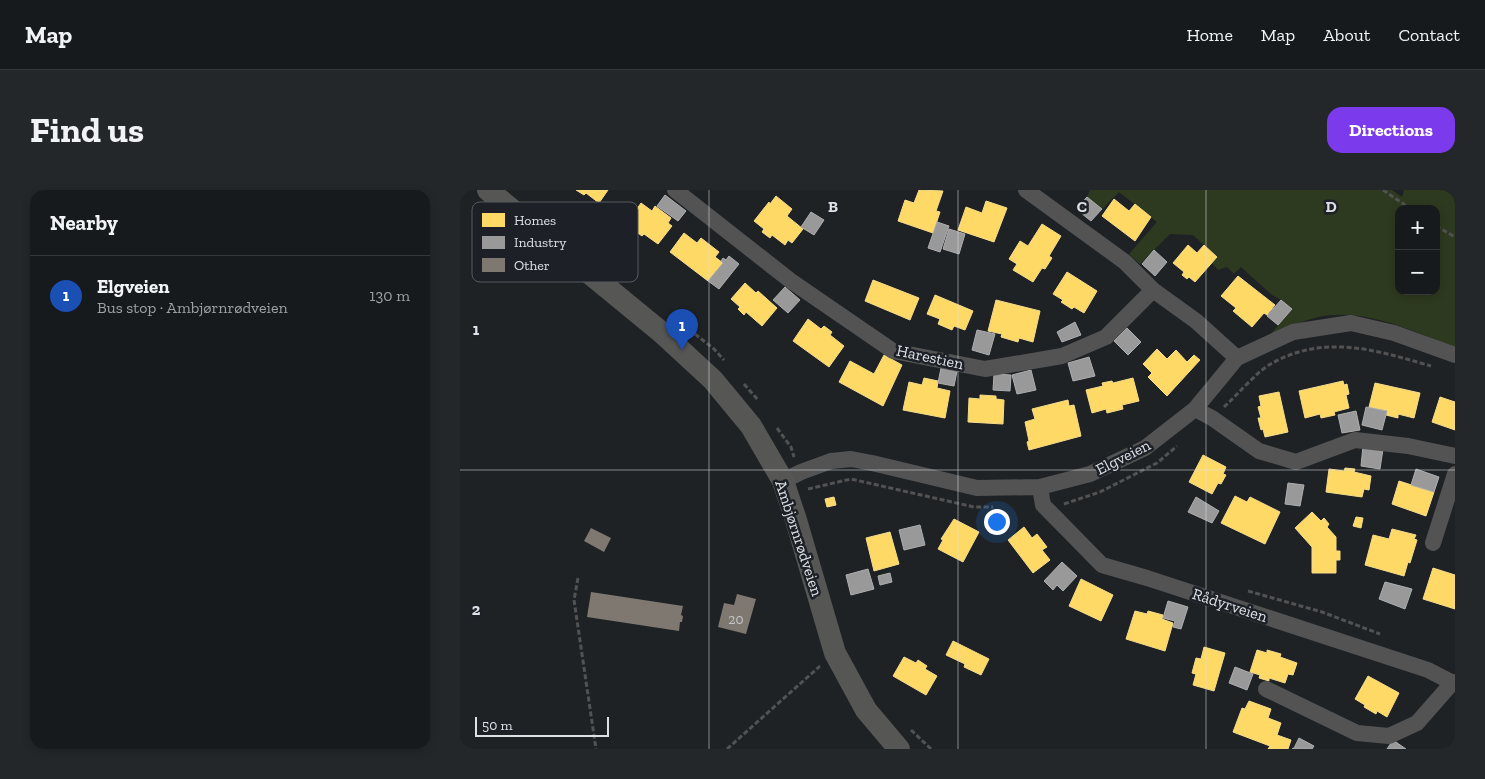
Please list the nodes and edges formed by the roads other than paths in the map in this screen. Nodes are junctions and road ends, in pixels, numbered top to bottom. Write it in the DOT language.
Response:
graph roads {
  1 [pos="488,190"];
  2 [pos="675,190"];
  3 [pos="1026,190"];
  4 [pos="503,202"];
  5 [pos="600,282"];
  6 [pos="1152,290"];
  7 [pos="1455,355"];
  8 [pos="1237,358"];
  9 [pos="1195,408"];
  10 [pos="1455,456"];
  11 [pos="1455,474"];
  12 [pos="783,481"];
  13 [pos="1040,487"];
  14 [pos="1434,543"];
  15 [pos="1454,683"];
  16 [pos="1266,690"];
  17 [pos="899,749"];
  1 -- 4 [label="street, Ambjørnrødveien"];
  2 -- 6 [label="street, Harestien"];
  3 -- 6 [label="street"];
  5 -- 12 [label="street, Ambjørnrødveien"];
  6 -- 8 [label="street"];
  7 -- 8 [label="street, Elgveien"];
  8 -- 9 [label="street, Elgveien"];
  9 -- 10 [label="street"];
  9 -- 13 [label="street, Elgveien"];
  11 -- 14 [label="street"];
  12 -- 13 [label="street, Elgveien"];
  12 -- 17 [label="street, Ambjørnrødveien"];
  13 -- 15 [label="street, Rådyrveien"];
  15 -- 16 [label="street, Rådyrveien"];
}
